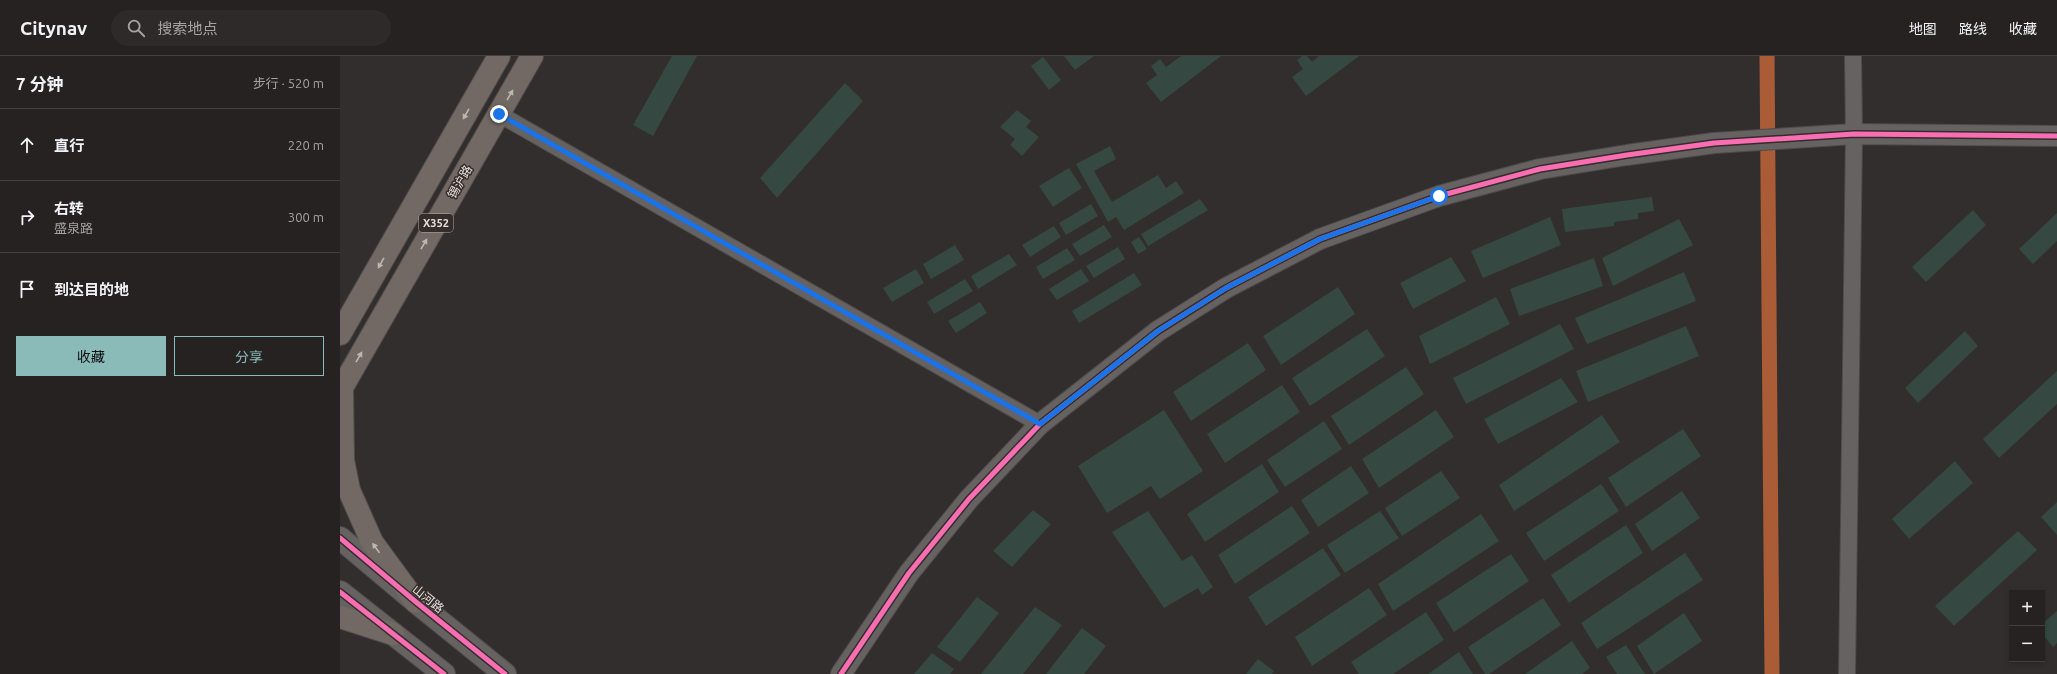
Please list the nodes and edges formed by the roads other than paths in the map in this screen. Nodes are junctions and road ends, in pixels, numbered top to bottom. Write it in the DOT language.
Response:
graph roads {
  1 [pos="499,56"];
  2 [pos="532,56"];
  3 [pos="1853,56"];
  4 [pos="499,114"];
  5 [pos="1854,134"];
  6 [pos="2057,136"];
  7 [pos="340,334"];
  8 [pos="341,389"];
  9 [pos="1040,424"];
  10 [pos="340,538"];
  11 [pos="340,592"];
  12 [pos="416,602"];
  13 [pos="340,617"];
  14 [pos="393,634"];
  15 [pos="444,674"];
  16 [pos="505,674"];
  17 [pos="841,674"];
  18 [pos="1847,674"];
  1 -- 7 [label="main road, X352, one-way"];
  4 -- 2 [label="main road, 锡沪路 / X352, one-way"];
  3 -- 5 [label="street"];
  8 -- 4 [label="main road, 锡沪路 / X352, one-way"];
  4 -- 9 [label="street"];
  5 -- 6 [label="street"];
  5 -- 9 [label="street"];
  5 -- 18 [label="street"];
  12 -- 8 [label="main road, one-way"];
  9 -- 17 [label="street"];
  10 -- 12 [label="main road, 山河路"];
  11 -- 14 [label="main road"];
  12 -- 16 [label="main road, 山河路"];
  13 -- 14 [label="main road"];
  14 -- 15 [label="main road"];
}
